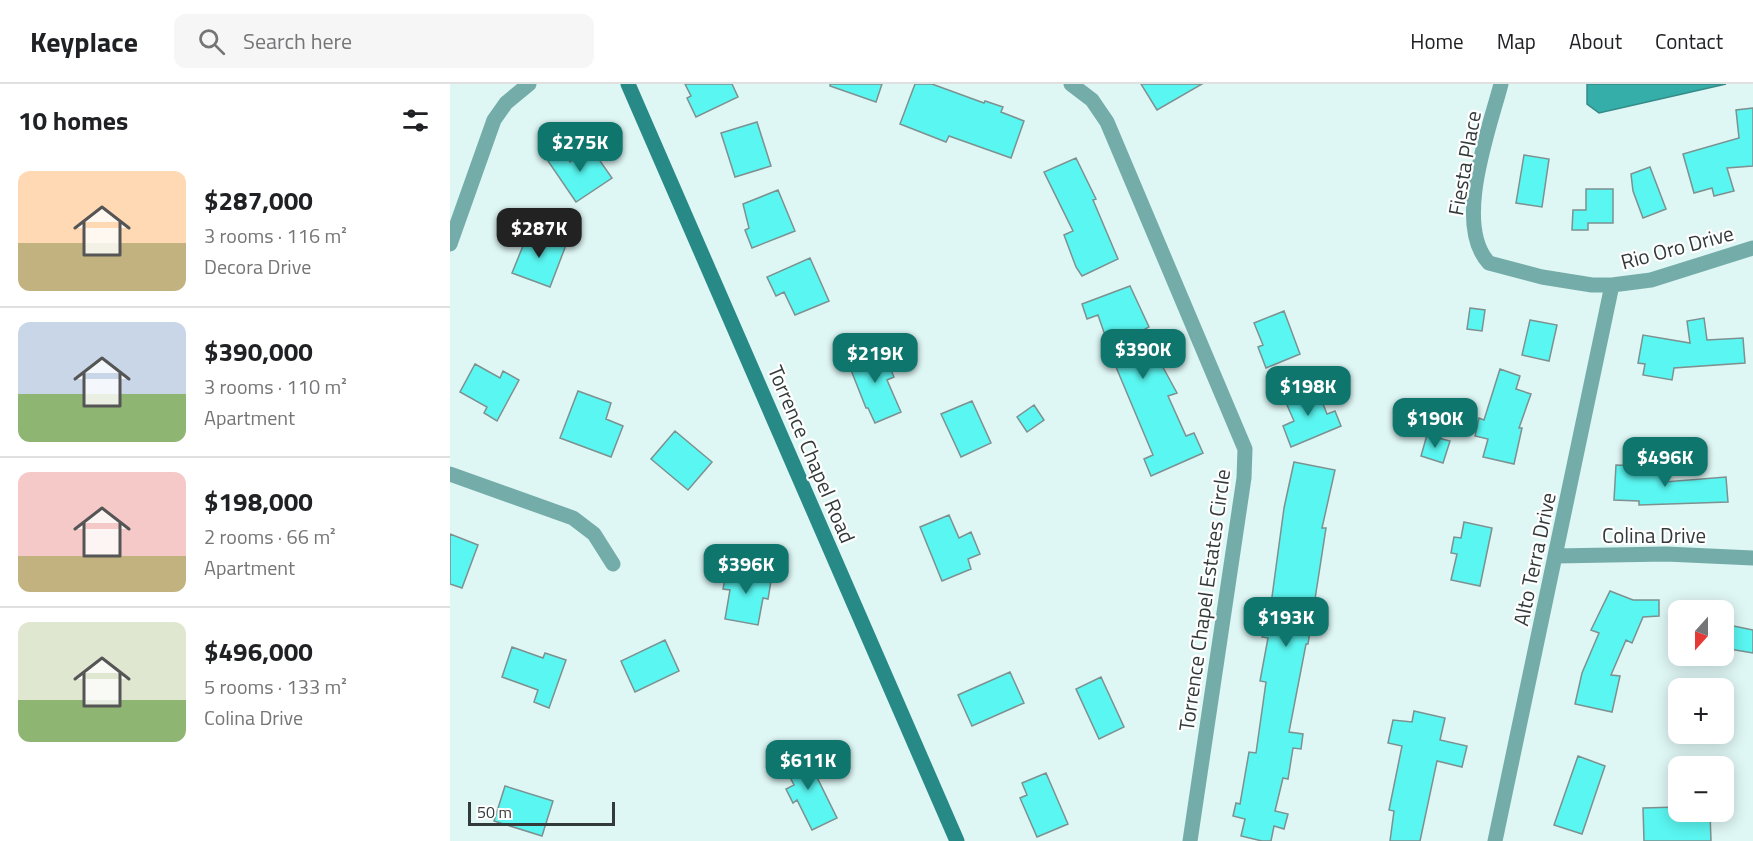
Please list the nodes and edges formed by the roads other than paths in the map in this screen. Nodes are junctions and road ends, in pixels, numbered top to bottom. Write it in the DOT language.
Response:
graph roads {
  1 [pos="529,84"];
  2 [pos="628,84"];
  3 [pos="1071,84"];
  4 [pos="1501,84"];
  5 [pos="450,244"];
  6 [pos="1753,248"];
  7 [pos="1612,285"];
  8 [pos="450,474"];
  9 [pos="1556,556"];
  10 [pos="1753,558"];
  11 [pos="613,564"];
  12 [pos="957,841"];
  13 [pos="1190,841"];
  14 [pos="1495,841"];
  1 -- 5 [label="street"];
  2 -- 12 [label="street, Torrence Chapel Road"];
  3 -- 13 [label="street, Torrence Chapel Estates Circle"];
  4 -- 7 [label="street, Fiesta Place"];
  6 -- 7 [label="street, Rio Oro Drive"];
  7 -- 9 [label="street, Alto Terra Drive"];
  8 -- 11 [label="street"];
  9 -- 10 [label="street, Colina Drive"];
  9 -- 14 [label="street, Alto Terra Drive"];
}
